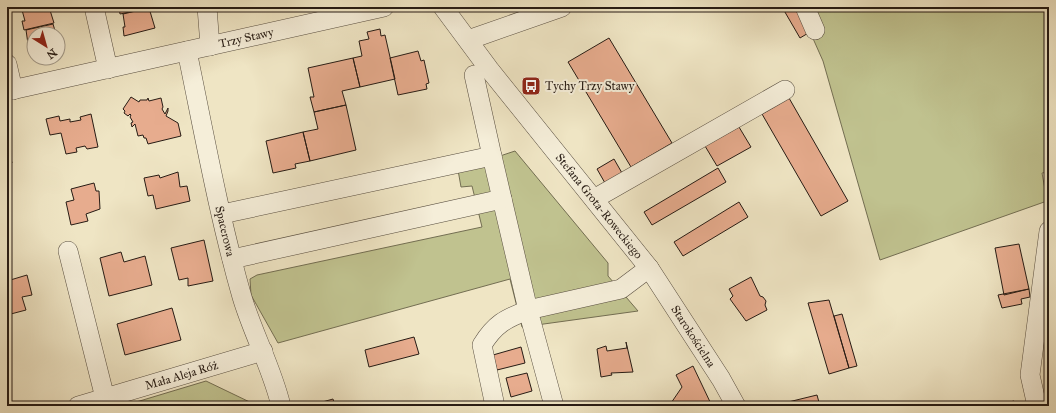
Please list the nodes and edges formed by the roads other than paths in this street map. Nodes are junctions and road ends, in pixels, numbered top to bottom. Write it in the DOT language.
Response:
graph roads {
  1 [pos="94,7"];
  2 [pos="207,7"];
  3 [pos="384,7"];
  4 [pos="443,7"];
  5 [pos="562,7"];
  6 [pos="805,7"];
  7 [pos="815,30"];
  8 [pos="468,40"];
  9 [pos="210,46"];
  10 [pos="186,51"];
  11 [pos="7,64"];
  12 [pos="108,69"];
  13 [pos="474,75"];
  14 [pos="10,90"];
  15 [pos="786,90"];
  16 [pos="492,156"];
  17 [pos="502,199"];
  18 [pos="594,199"];
  19 [pos="222,214"];
  20 [pos="1048,231"];
  21 [pos="68,251"];
  22 [pos="232,259"];
  23 [pos="649,268"];
  24 [pos="528,310"];
  25 [pos="263,352"];
  26 [pos="105,398"];
  27 [pos="78,406"];
  28 [pos="281,406"];
  29 [pos="495,406"];
  30 [pos="554,406"];
  31 [pos="736,406"];
  32 [pos="1037,406"];
  1 -- 12 [label="street"];
  2 -- 9 [label="street"];
  3 -- 9 [label="street, Trzy Stawy"];
  4 -- 8 [label="street, Stefana Grota-Roweckiego"];
  5 -- 8 [label="street"];
  6 -- 7 [label="street"];
  8 -- 18 [label="street, Stefana Grota-Roweckiego"];
  9 -- 10 [label="street, Trzy Stawy"];
  10 -- 12 [label="street, Trzy Stawy"];
  10 -- 19 [label="street, Spacerowa"];
  11 -- 14 [label="street, Trzy Stawy"];
  12 -- 14 [label="street, Trzy Stawy"];
  13 -- 16 [label="street"];
  15 -- 18 [label="street"];
  16 -- 17 [label="street"];
  16 -- 19 [label="street"];
  17 -- 22 [label="street"];
  17 -- 24 [label="street"];
  18 -- 23 [label="street, Stefana Grota-Roweckiego"];
  19 -- 22 [label="street, Spacerowa"];
  20 -- 32 [label="street"];
  21 -- 26 [label="street"];
  22 -- 25 [label="street, Spacerowa"];
  23 -- 24 [label="street, Stefana Grota-Roweckiego"];
  23 -- 31 [label="street, Starokościelna"];
  24 -- 29 [label="street, Stefana Grota-Roweckiego"];
  24 -- 30 [label="street"];
  25 -- 26 [label="street, Mała Aleja Róż"];
  25 -- 28 [label="street, Spacerowa"];
  26 -- 27 [label="street, Mała Aleja Róż"];
}
